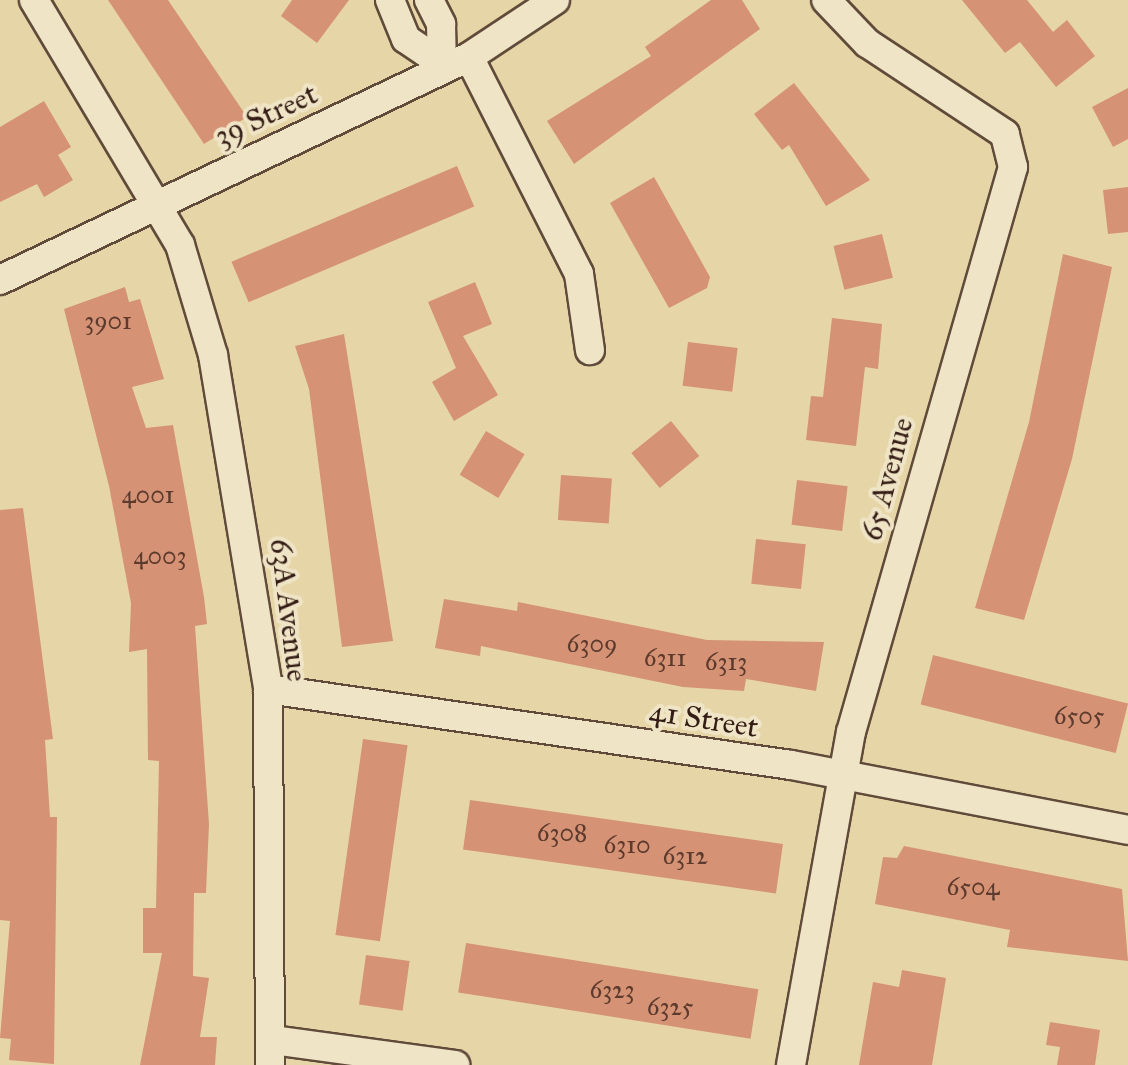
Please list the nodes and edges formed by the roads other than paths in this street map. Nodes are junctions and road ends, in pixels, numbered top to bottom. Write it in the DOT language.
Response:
graph roads {
  1 [pos="34,0"];
  2 [pos="390,0"];
  3 [pos="429,0"];
  4 [pos="554,0"];
  5 [pos="826,0"];
  6 [pos="469,56"];
  7 [pos="439,64"];
  8 [pos="154,203"];
  9 [pos="0,280"];
  10 [pos="590,350"];
  11 [pos="268,689"];
  12 [pos="842,773"];
  13 [pos="1128,830"];
  14 [pos="272,1052"];
  15 [pos="455,1065"];
  16 [pos="791,1065"];
  1 -- 8 [label="street, 63A Avenue"];
  2 -- 7 [label="street"];
  3 -- 7 [label="street"];
  4 -- 6 [label="street, 39 Street"];
  5 -- 12 [label="street, 65 Avenue"];
  6 -- 7 [label="street, 39 Street"];
  6 -- 10 [label="street"];
  7 -- 8 [label="street, 39 Street"];
  8 -- 9 [label="street, 39 Street"];
  8 -- 11 [label="street, 63A Avenue"];
  11 -- 12 [label="street, 41 Street"];
  11 -- 14 [label="street, 63A Avenue"];
  12 -- 13 [label="street, 41 Street"];
  12 -- 16 [label="street, 65 Avenue"];
  14 -- 15 [label="street"];
}
